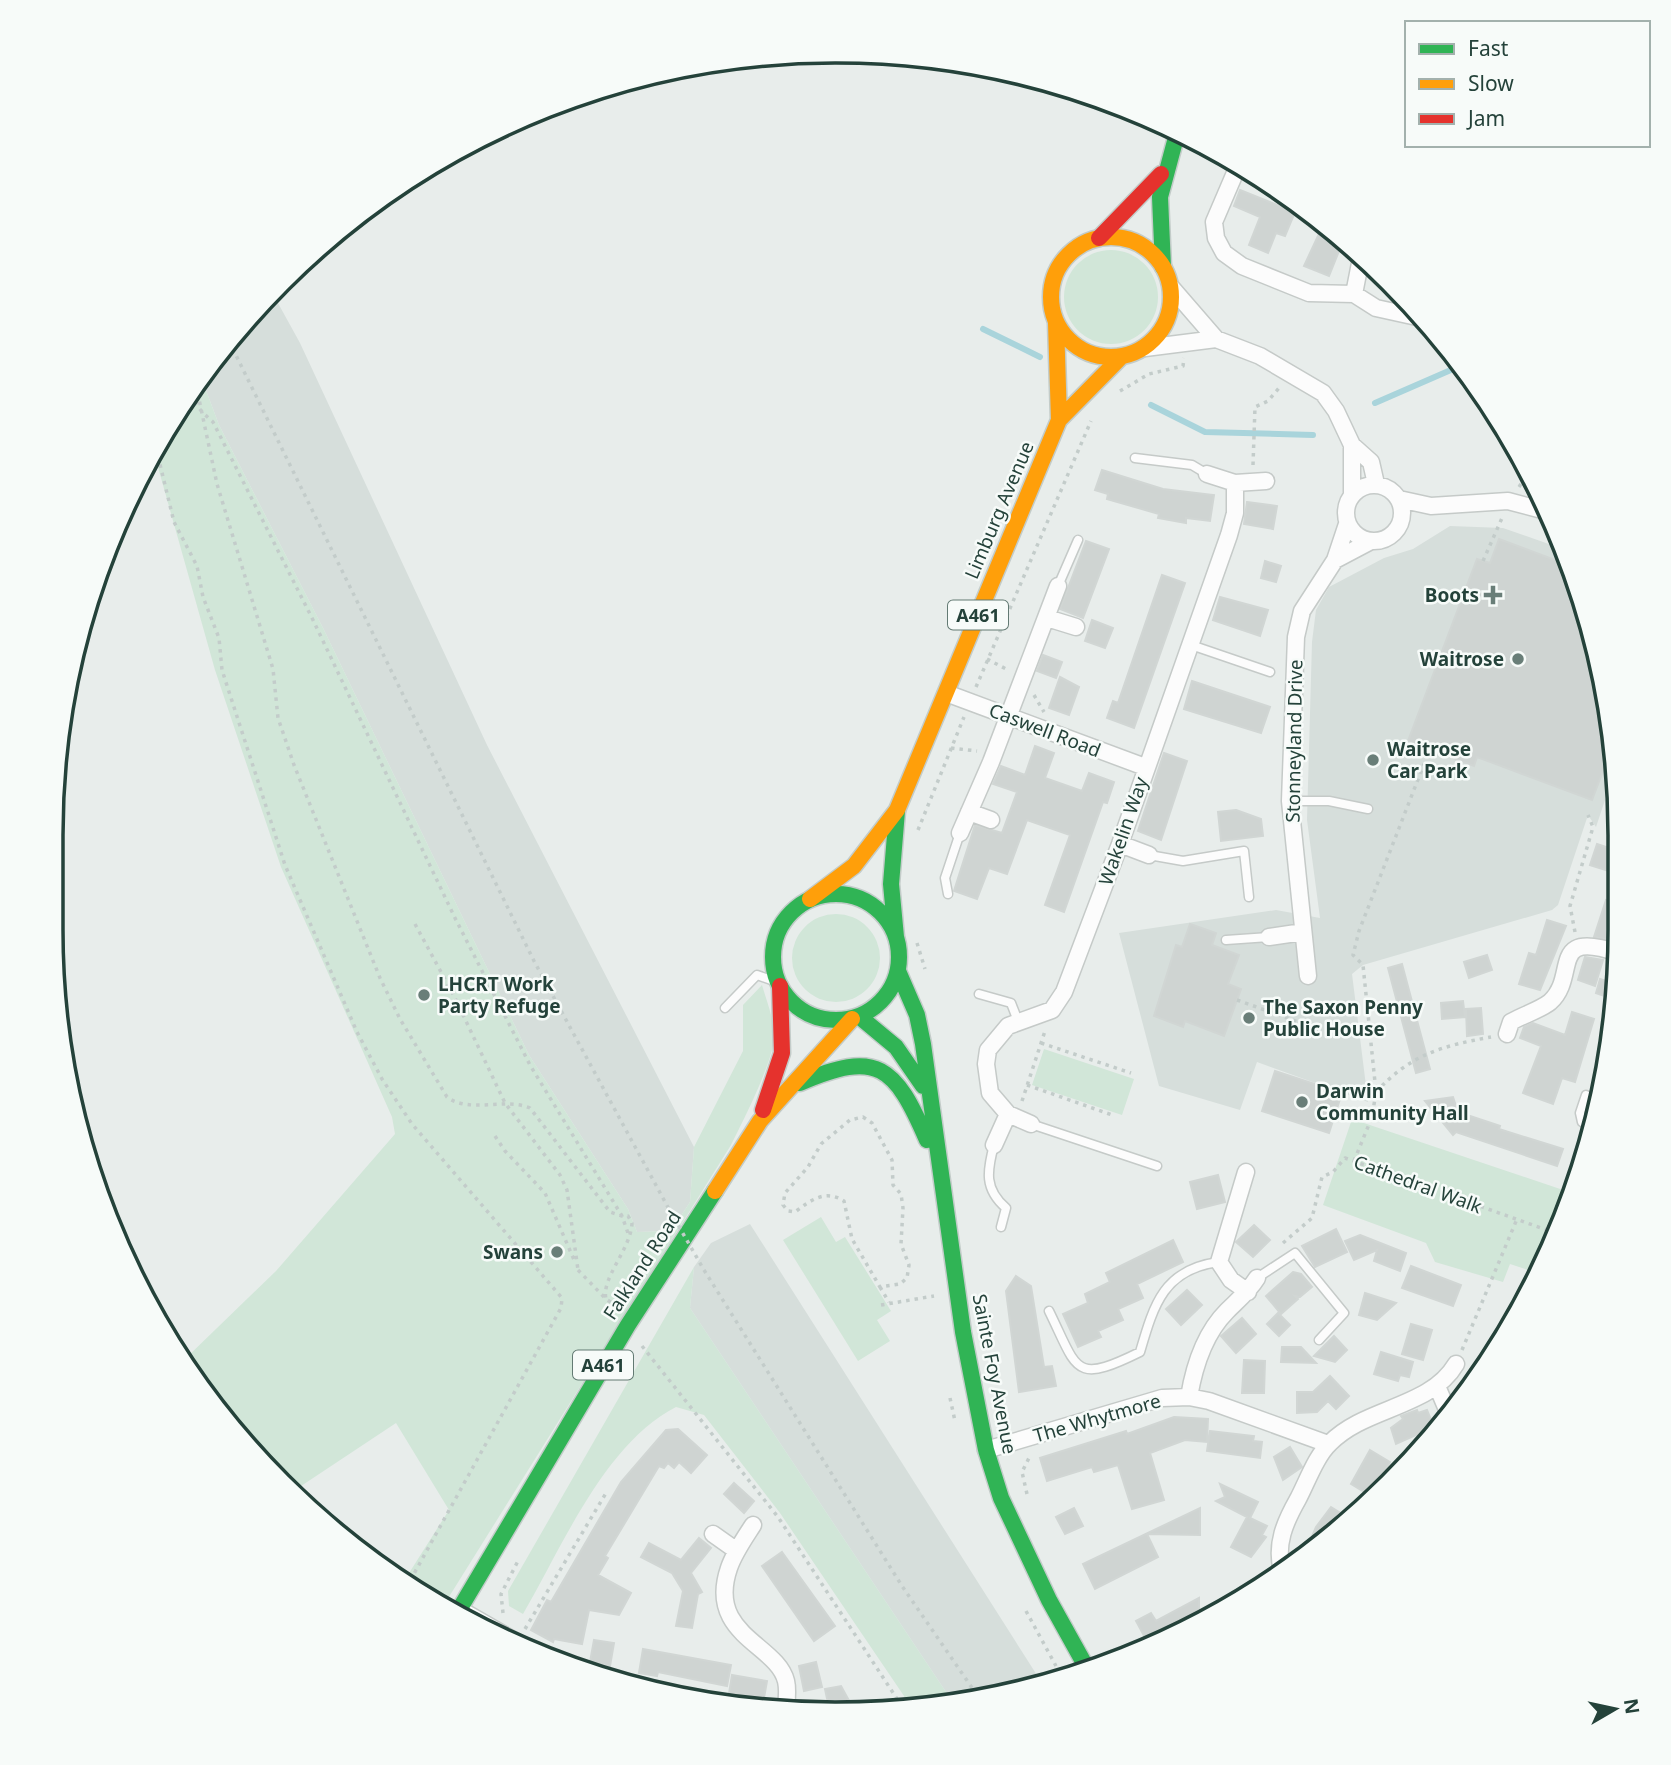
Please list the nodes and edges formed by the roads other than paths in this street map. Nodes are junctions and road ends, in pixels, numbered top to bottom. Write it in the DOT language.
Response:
graph roads {
  1 [pos="1174,141"];
  2 [pos="1161,174"];
  3 [pos="1235,174"];
  4 [pos="1099,238"];
  5 [pos="1163,268"];
  6 [pos="1359,268"];
  7 [pos="1171,287"];
  8 [pos="1354,294"];
  9 [pos="1405,314"];
  10 [pos="1056,323"];
  11 [pos="1216,339"];
  12 [pos="1145,348"];
  13 [pos="1122,356"];
  14 [pos="1059,420"];
  15 [pos="1352,445"];
  16 [pos="1135,458"];
  17 [pos="1207,474"];
  18 [pos="1266,481"];
  19 [pos="1235,483"];
  20 [pos="1376,484"];
  21 [pos="1352,495"];
  22 [pos="1399,499"];
  23 [pos="1431,506"];
  24 [pos="1534,508"];
  25 [pos="1347,524"];
  26 [pos="1399,526"];
  27 [pos="1078,540"];
  28 [pos="1371,541"];
  29 [pos="1335,560"];
  30 [pos="1058,586"];
  31 [pos="1047,618"];
  32 [pos="1076,627"];
  33 [pos="1191,645"];
  34 [pos="1269,672"];
  35 [pos="946,693"];
  36 [pos="1008,716"];
  37 [pos="1145,768"];
  38 [pos="1290,801"];
  39 [pos="1368,809"];
  40 [pos="897,810"];
  41 [pos="968,812"];
  42 [pos="991,820"];
  43 [pos="960,833"];
  44 [pos="1120,844"];
  45 [pos="1149,855"];
  46 [pos="948,894"];
  47 [pos="1249,897"];
  48 [pos="810,899"];
  49 [pos="1303,932"];
  50 [pos="896,937"];
  51 [pos="1269,937"];
  52 [pos="1227,940"];
  53 [pos="1607,949"];
  54 [pos="898,971"];
  55 [pos="1308,976"];
  56 [pos="778,984"];
  57 [pos="979,994"];
  58 [pos="725,1007"];
  59 [pos="856,1018"];
  60 [pos="1018,1021"];
  61 [pos="1507,1034"];
  62 [pos="788,1089"];
  63 [pos="1586,1095"];
  64 [pos="933,1104"];
  65 [pos="1018,1119"];
  66 [pos="760,1121"];
  67 [pos="1583,1123"];
  68 [pos="994,1144"];
  69 [pos="1157,1166"];
  70 [pos="1245,1172"];
  71 [pos="943,1179"];
  72 [pos="1001,1227"];
  73 [pos="1219,1262"];
  74 [pos="1253,1285"];
  75 [pos="1049,1311"];
  76 [pos="1319,1340"];
  77 [pos="1456,1364"];
  78 [pos="1437,1386"];
  79 [pos="1189,1397"];
  80 [pos="1445,1404"];
  81 [pos="1328,1444"];
  82 [pos="986,1450"];
  83 [pos="753,1525"];
  84 [pos="713,1534"];
  85 [pos="737,1551"];
  86 [pos="1281,1560"];
  87 [pos="462,1606"];
  88 [pos="1083,1661"];
  89 [pos="786,1700"];
  1 -- 2 [label="main road, A461"];
  2 -- 4 [label="main road, A461"];
  2 -- 5 [label="main road, A461"];
  3 -- 8 [label="street"];
  4 -- 5 [label="main road, A461"];
  4 -- 10 [label="main road, A461"];
  5 -- 7 [label="main road, A461"];
  6 -- 8 [label="street"];
  7 -- 11 [label="street"];
  7 -- 12 [label="main road"];
  8 -- 9 [label="street"];
  10 -- 13 [label="main road, A461"];
  10 -- 14 [label="main road, Limburg Avenue / A461"];
  11 -- 12 [label="street"];
  11 -- 15 [label="street"];
  12 -- 13 [label="main road, A461"];
  13 -- 14 [label="main road, Limburg Avenue / A461"];
  14 -- 35 [label="main road, Limburg Avenue / A461"];
  15 -- 20 [label="street"];
  15 -- 21 [label="street"];
  16 -- 17 [label="lane"];
  17 -- 19 [label="street"];
  18 -- 19 [label="street"];
  19 -- 33 [label="street, Wakelin Way"];
  20 -- 21 [label="street"];
  20 -- 22 [label="street"];
  21 -- 25 [label="street"];
  22 -- 23 [label="street"];
  22 -- 26 [label="street"];
  23 -- 24 [label="street"];
  23 -- 26 [label="street"];
  25 -- 28 [label="street"];
  25 -- 29 [label="street"];
  26 -- 28 [label="street"];
  27 -- 30 [label="lane"];
  28 -- 29 [label="street"];
  29 -- 38 [label="street, Stonneyland Drive"];
  30 -- 31 [label="street"];
  31 -- 32 [label="street"];
  31 -- 36 [label="street"];
  33 -- 34 [label="lane"];
  33 -- 37 [label="street, Wakelin Way"];
  35 -- 36 [label="street, Caswell Road"];
  35 -- 40 [label="main road, Limburg Avenue / A461"];
  36 -- 37 [label="street, Caswell Road"];
  36 -- 41 [label="street"];
  37 -- 44 [label="street, Wakelin Way"];
  38 -- 39 [label="lane"];
  38 -- 49 [label="street, Stonneyland Drive"];
  40 -- 48 [label="main road, Limburg Avenue / A461"];
  40 -- 50 [label="main road, Limburg Avenue / A461"];
  41 -- 42 [label="street"];
  41 -- 43 [label="street"];
  43 -- 46 [label="lane"];
  44 -- 45 [label="street"];
  44 -- 60 [label="street, Wakelin Way"];
  45 -- 47 [label="lane"];
  48 -- 50 [label="main road"];
  48 -- 56 [label="main road, A461"];
  49 -- 51 [label="street"];
  49 -- 55 [label="street, Stonneyland Drive"];
  50 -- 54 [label="main road, A461"];
  51 -- 52 [label="lane"];
  53 -- 61 [label="street"];
  54 -- 59 [label="main road, A461"];
  54 -- 64 [label="main road, Sainte Foy Avenue / A461"];
  56 -- 58 [label="lane"];
  56 -- 59 [label="main road"];
  56 -- 66 [label="main road, Falkland Road / A461"];
  57 -- 60 [label="lane"];
  59 -- 62 [label="main road, Falkland Road / A461"];
  59 -- 64 [label="main road, Sainte Foy Avenue / A461"];
  60 -- 65 [label="street"];
  62 -- 66 [label="main road, Falkland Road / A461"];
  62 -- 71 [label="main road"];
  63 -- 67 [label="lane"];
  64 -- 71 [label="main road, Sainte Foy Avenue / A461"];
  65 -- 68 [label="street"];
  65 -- 69 [label="lane"];
  66 -- 87 [label="main road, Falkland Road / A461"];
  68 -- 72 [label="lane"];
  70 -- 73 [label="street"];
  71 -- 82 [label="main road, Sainte Foy Avenue / A461"];
  73 -- 74 [label="street"];
  73 -- 75 [label="lane"];
  74 -- 76 [label="lane"];
  74 -- 79 [label="street"];
  77 -- 78 [label="street"];
  78 -- 80 [label="street"];
  78 -- 81 [label="street"];
  79 -- 81 [label="street, The Whytmore"];
  79 -- 82 [label="street, The Whytmore"];
  81 -- 86 [label="street"];
  82 -- 88 [label="main road, Sainte Foy Avenue / A461"];
  83 -- 85 [label="street"];
  84 -- 85 [label="street"];
  85 -- 89 [label="street"];
}
